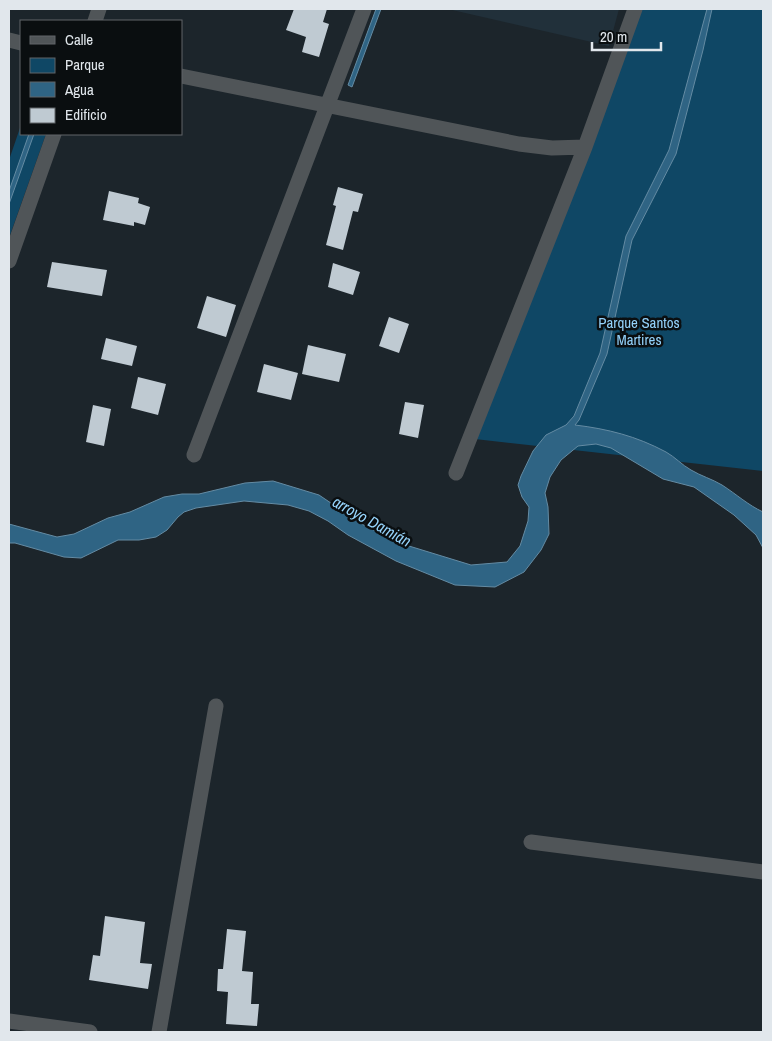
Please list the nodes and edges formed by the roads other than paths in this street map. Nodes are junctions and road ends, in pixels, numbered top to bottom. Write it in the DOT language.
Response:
graph roads {
  1 [pos="364,9"];
  2 [pos="635,9"];
  3 [pos="182,76"];
  4 [pos="329,105"];
  5 [pos="54,135"];
  6 [pos="585,147"];
  7 [pos="9,261"];
  8 [pos="194,455"];
  9 [pos="456,473"];
  10 [pos="216,706"];
  11 [pos="531,842"];
  12 [pos="763,872"];
  13 [pos="9,1021"];
  14 [pos="90,1032"];
  15 [pos="159,1032"];
  1 -- 4 [label="street"];
  2 -- 6 [label="street"];
  3 -- 4 [label="street"];
  4 -- 6 [label="street"];
  4 -- 8 [label="street"];
  5 -- 7 [label="street"];
  6 -- 9 [label="street"];
  10 -- 15 [label="street"];
  11 -- 12 [label="street"];
  13 -- 14 [label="street"];
}
